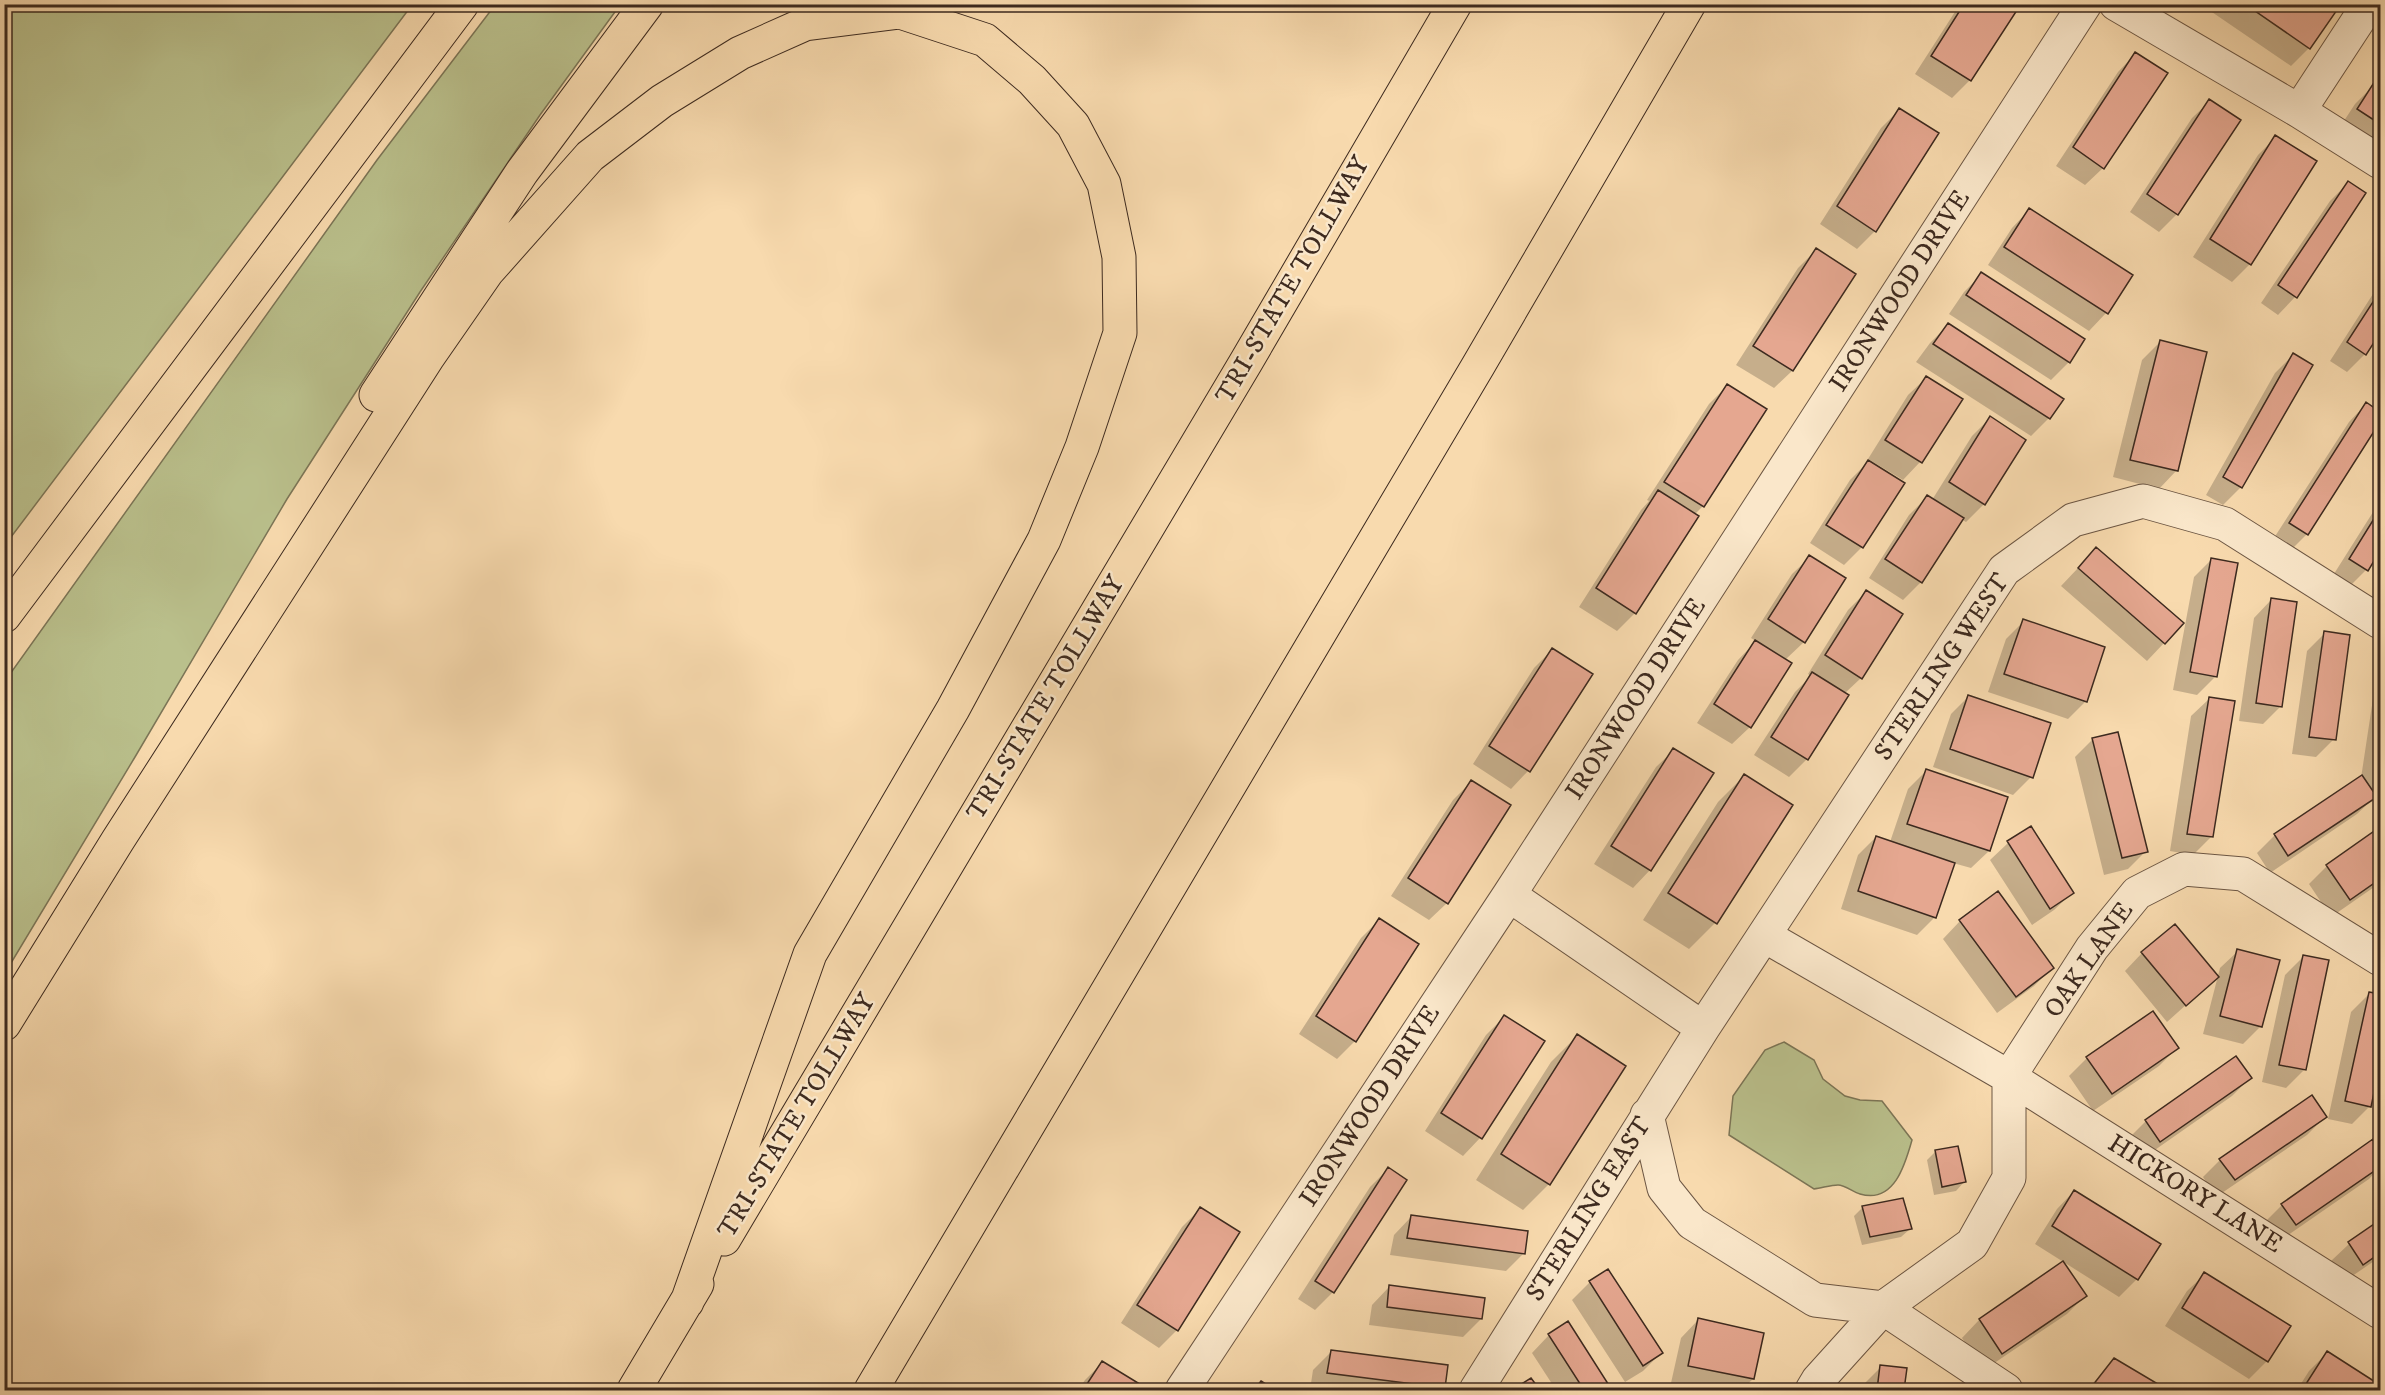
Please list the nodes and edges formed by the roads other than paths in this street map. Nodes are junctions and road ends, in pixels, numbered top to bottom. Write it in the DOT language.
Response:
graph roads {
  1 [pos="462,4"];
  2 [pos="647,4"];
  3 [pos="1455,4"];
  4 [pos="1689,4"];
  5 [pos="2085,4"];
  6 [pos="2116,4"];
  7 [pos="2369,4"];
  8 [pos="2300,111"];
  9 [pos="2380,162"];
  10 [pos="4,616"];
  11 [pos="2380,622"];
  12 [pos="118,840"];
  13 [pos="1509,895"];
  14 [pos="1765,936"];
  15 [pos="2380,959"];
  16 [pos="4,1024"];
  17 [pos="1702,1028"];
  18 [pos="2009,1077"];
  19 [pos="1647,1115"];
  20 [pos="687,1302"];
  21 [pos="1883,1308"];
  22 [pos="2380,1312"];
  23 [pos="634,1390"];
  24 [pos="871,1390"];
  25 [pos="1182,1390"];
  26 [pos="1476,1390"];
  27 [pos="1812,1390"];
  28 [pos="2006,1390"];
  1 -- 10 [label="highway"];
  2 -- 12 [label="highway"];
  3 -- 20 [label="highway, TRI-STATE TOLLWAY"];
  4 -- 24 [label="highway"];
  5 -- 13 [label="street, IRONWOOD DRIVE"];
  6 -- 8 [label="street"];
  7 -- 8 [label="street"];
  8 -- 9 [label="street"];
  11 -- 14 [label="street, STERLING WEST"];
  12 -- 16 [label="highway"];
  12 -- 20 [label="highway"];
  13 -- 17 [label="street"];
  13 -- 25 [label="street, IRONWOOD DRIVE"];
  14 -- 17 [label="street, STERLING WEST"];
  14 -- 18 [label="street, HICKORY LANE"];
  15 -- 18 [label="street, OAK LANE"];
  17 -- 19 [label="street, STERLING EAST"];
  18 -- 21 [label="street"];
  18 -- 22 [label="street, HICKORY LANE"];
  19 -- 21 [label="street"];
  19 -- 26 [label="street, STERLING EAST"];
  20 -- 23 [label="highway, TRI-STATE TOLLWAY"];
  21 -- 27 [label="street"];
  21 -- 28 [label="street"];
}
